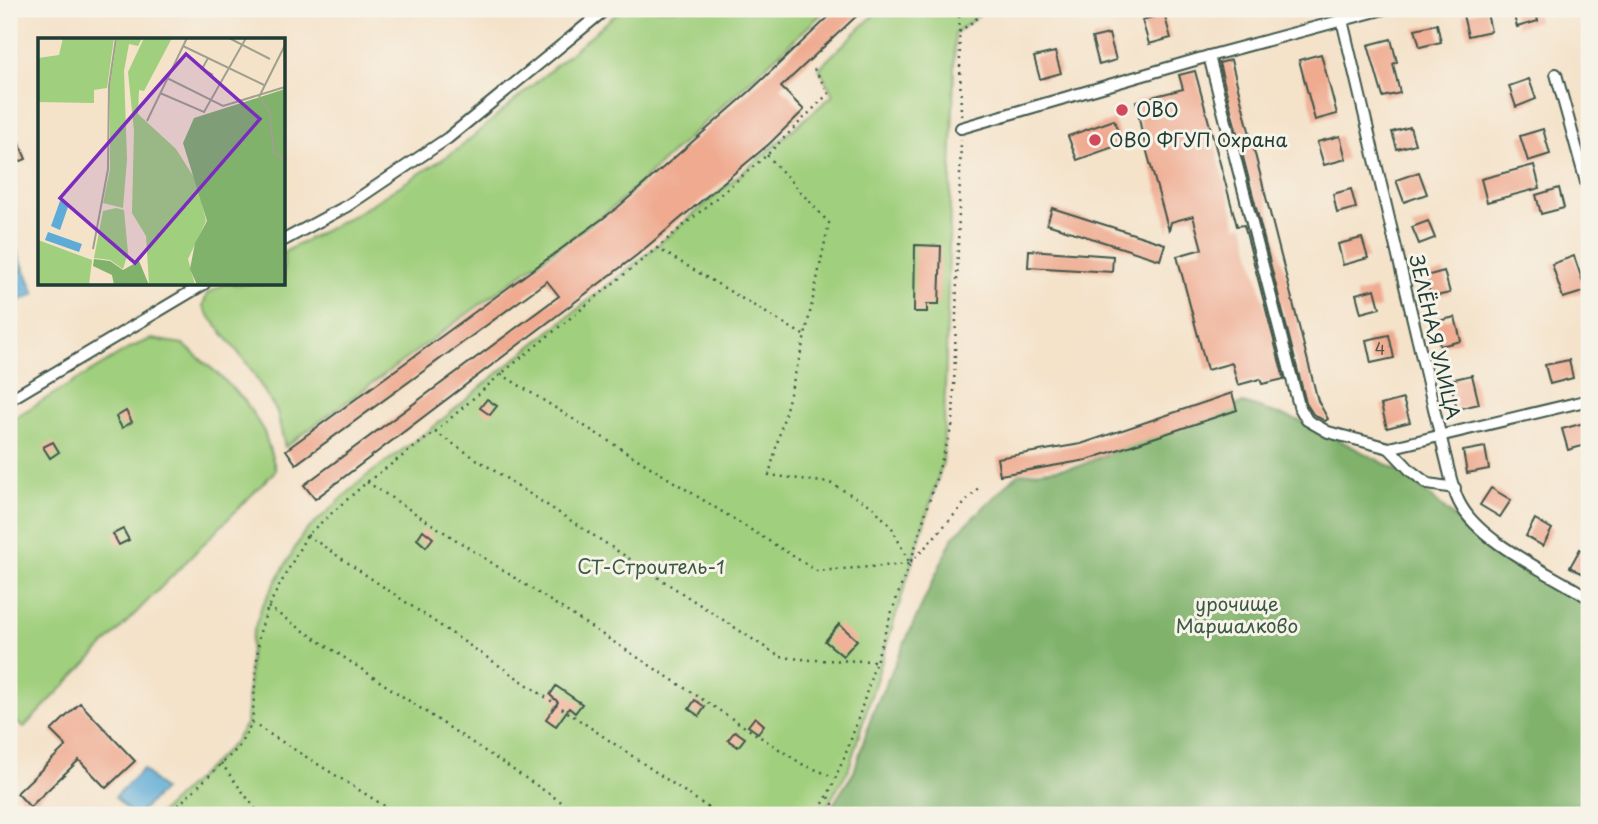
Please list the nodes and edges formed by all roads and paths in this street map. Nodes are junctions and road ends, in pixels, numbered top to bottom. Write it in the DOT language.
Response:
graph roads {
  1 [pos="606,9"];
  2 [pos="959,9"];
  3 [pos="989,9"];
  4 [pos="1384,9"];
  5 [pos="1342,20"];
  6 [pos="959,32"];
  7 [pos="1209,56"];
  8 [pos="814,69"];
  9 [pos="1556,74"];
  10 [pos="961,128"];
  11 [pos="767,155"];
  12 [pos="1588,189"];
  13 [pos="285,239"];
  14 [pos="657,248"];
  15 [pos="202,285"];
  16 [pos="805,336"];
  17 [pos="501,374"];
  18 [pos="9,400"];
  19 [pos="1589,400"];
  20 [pos="435,432"];
  21 [pos="1440,436"];
  22 [pos="1389,448"];
  23 [pos="367,482"];
  24 [pos="979,487"];
  25 [pos="1455,488"];
  26 [pos="307,535"];
  27 [pos="910,564"];
  28 [pos="1589,598"];
  29 [pos="268,607"];
  30 [pos="876,661"];
  31 [pos="252,723"];
  32 [pos="221,763"];
  33 [pos="836,777"];
  34 [pos="829,797"];
  35 [pos="168,815"];
  36 [pos="260,815"];
  37 [pos="399,815"];
  38 [pos="581,815"];
  39 [pos="719,815"];
  40 [pos="815,815"];
  41 [pos="839,815"];
  1 -- 13 [label="street"];
  2 -- 6 [label="path"];
  3 -- 6 [label="path"];
  4 -- 5 [label="street"];
  5 -- 7 [label="street"];
  5 -- 21 [label="street, ЗЕЛЁНАЯ УЛИЦА"];
  6 -- 10 [label="path"];
  7 -- 10 [label="street"];
  7 -- 22 [label="street"];
  8 -- 11 [label="path"];
  9 -- 12 [label="street"];
  10 -- 27 [label="path"];
  11 -- 14 [label="path"];
  11 -- 16 [label="path"];
  14 -- 16 [label="path"];
  14 -- 17 [label="path"];
  15 -- 18 [label="street"];
  16 -- 27 [label="path"];
  17 -- 20 [label="path"];
  17 -- 27 [label="path"];
  19 -- 21 [label="street"];
  20 -- 23 [label="path"];
  20 -- 30 [label="path"];
  21 -- 22 [label="street"];
  21 -- 25 [label="street, ЗЕЛЁНАЯ УЛИЦА"];
  22 -- 25 [label="street"];
  23 -- 26 [label="path"];
  23 -- 33 [label="path"];
  24 -- 27 [label="path"];
  25 -- 28 [label="street, ЗЕЛЁНАЯ УЛИЦА"];
  26 -- 29 [label="path"];
  26 -- 39 [label="path"];
  27 -- 30 [label="path"];
  29 -- 31 [label="path"];
  29 -- 38 [label="path"];
  30 -- 33 [label="path"];
  31 -- 32 [label="path"];
  31 -- 37 [label="path"];
  32 -- 35 [label="path"];
  32 -- 36 [label="path"];
  33 -- 34 [label="path"];
  34 -- 40 [label="path"];
  34 -- 41 [label="path"];
}
